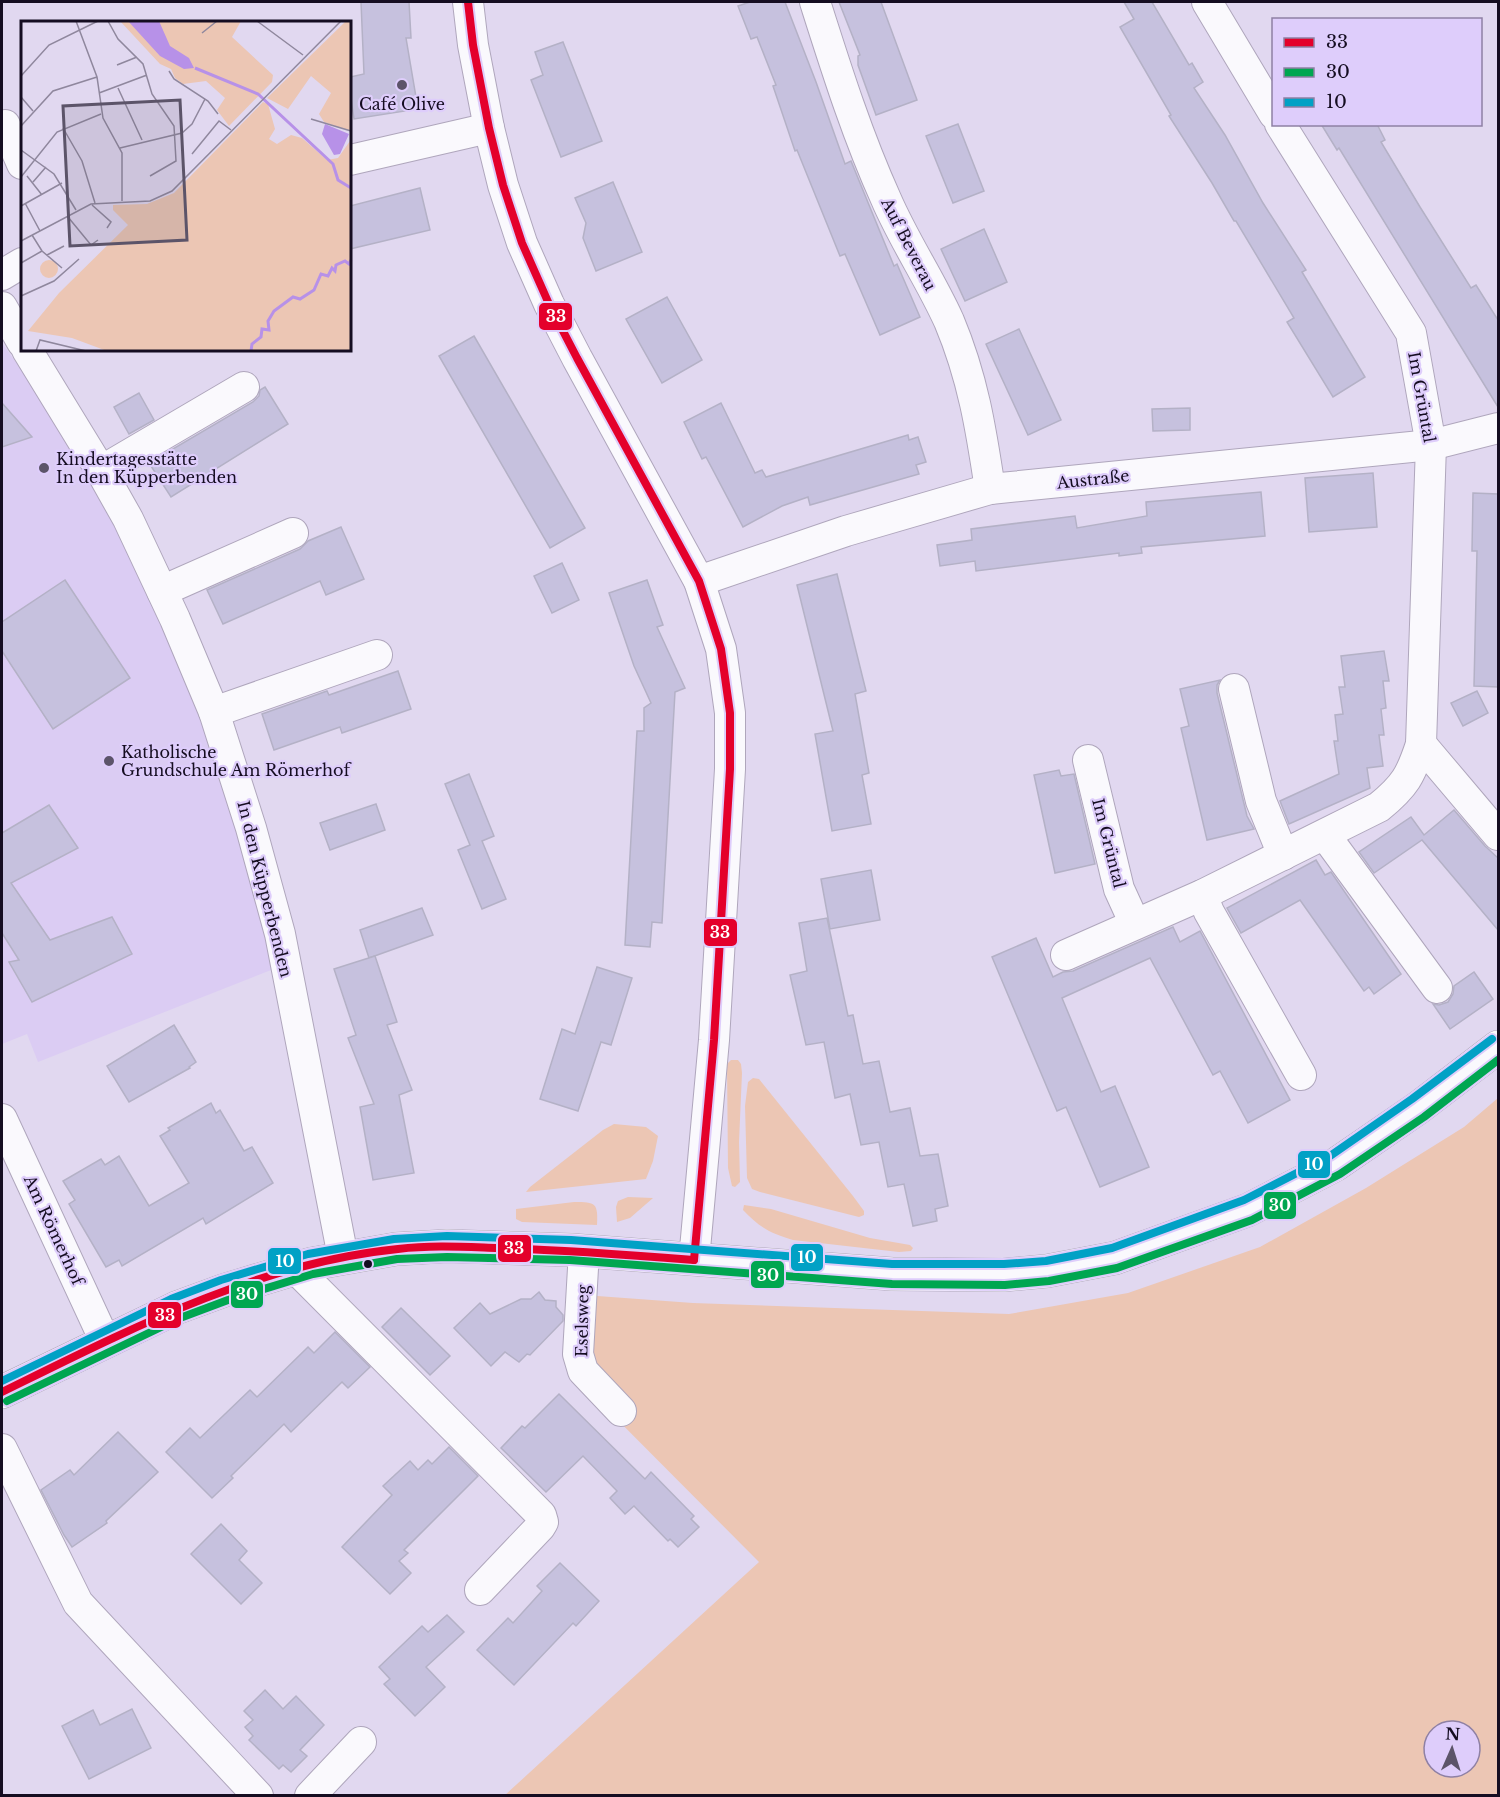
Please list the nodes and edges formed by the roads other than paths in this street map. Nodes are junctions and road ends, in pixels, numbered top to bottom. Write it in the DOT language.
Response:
graph roads {
  1 [pos="468,2"];
  2 [pos="814,2"];
  3 [pos="1207,2"];
  4 [pos="1272,111"];
  5 [pos="5,125"];
  6 [pos="1281,126"];
  7 [pos="489,128"];
  8 [pos="351,160"];
  9 [pos="21,162"];
  10 [pos="21,264"];
  11 [pos="2,275"];
  12 [pos="2,307"];
  13 [pos="21,340"];
  14 [pos="28,351"];
  15 [pos="244,387"];
  16 [pos="1498,428"];
  17 [pos="1431,445"];
  18 [pos="101,471"];
  19 [pos="990,489"];
  20 [pos="293,533"];
  21 [pos="699,581"];
  22 [pos="162,591"];
  23 [pos="377,655"];
  24 [pos="1234,689"];
  25 [pos="214,712"];
  26 [pos="1421,744"];
  27 [pos="1088,760"];
  28 [pos="1325,835"];
  29 [pos="1498,835"];
  30 [pos="1283,855"];
  31 [pos="1202,895"];
  32 [pos="1135,924"];
  33 [pos="1066,955"];
  34 [pos="1437,988"];
  35 [pos="1498,1047"];
  36 [pos="1301,1075"];
  37 [pos="3,1126"];
  38 [pos="584,1251"];
  39 [pos="343,1257"];
  40 [pos="694,1260"];
  41 [pos="295,1268"];
  42 [pos="105,1341"];
  43 [pos="2,1392"];
  44 [pos="621,1411"];
  45 [pos="2,1449"];
  46 [pos="2,1491"];
  47 [pos="480,1590"];
  48 [pos="361,1742"];
  49 [pos="244,1795"];
  50 [pos="310,1796"];
  1 -- 7 [label="street"];
  2 -- 19 [label="street, Auf Beverau"];
  3 -- 4 [label="street"];
  5 -- 9 [label="street"];
  6 -- 17 [label="street, Im Grüntal"];
  7 -- 8 [label="street"];
  7 -- 21 [label="street"];
  10 -- 11 [label="street"];
  12 -- 13 [label="street"];
  14 -- 18 [label="street, In den Küpperbenden"];
  15 -- 18 [label="street"];
  16 -- 17 [label="street, Austraße"];
  17 -- 19 [label="street, Austraße"];
  17 -- 26 [label="street, Im Grüntal"];
  18 -- 22 [label="street, In den Küpperbenden"];
  19 -- 21 [label="street, Austraße"];
  20 -- 22 [label="street"];
  21 -- 40 [label="street"];
  22 -- 25 [label="street, In den Küpperbenden"];
  23 -- 25 [label="street"];
  24 -- 30 [label="street"];
  25 -- 39 [label="street, In den Küpperbenden"];
  26 -- 28 [label="street, Im Grüntal"];
  26 -- 29 [label="street"];
  27 -- 32 [label="street, Im Grüntal"];
  28 -- 30 [label="street, Im Grüntal"];
  28 -- 34 [label="street"];
  30 -- 31 [label="street, Im Grüntal"];
  31 -- 32 [label="street, Im Grüntal"];
  31 -- 36 [label="street"];
  32 -- 33 [label="street, Im Grüntal"];
  35 -- 40 [label="main road"];
  37 -- 42 [label="street, Am Römerhof"];
  38 -- 39 [label="main road"];
  38 -- 40 [label="main road"];
  38 -- 44 [label="street, Eselsweg"];
  39 -- 41 [label="main road"];
  41 -- 42 [label="main road"];
  41 -- 47 [label="street"];
  42 -- 43 [label="main road"];
  45 -- 49 [label="street"];
  46 -- 49 [label="street"];
  48 -- 50 [label="street"];
}
